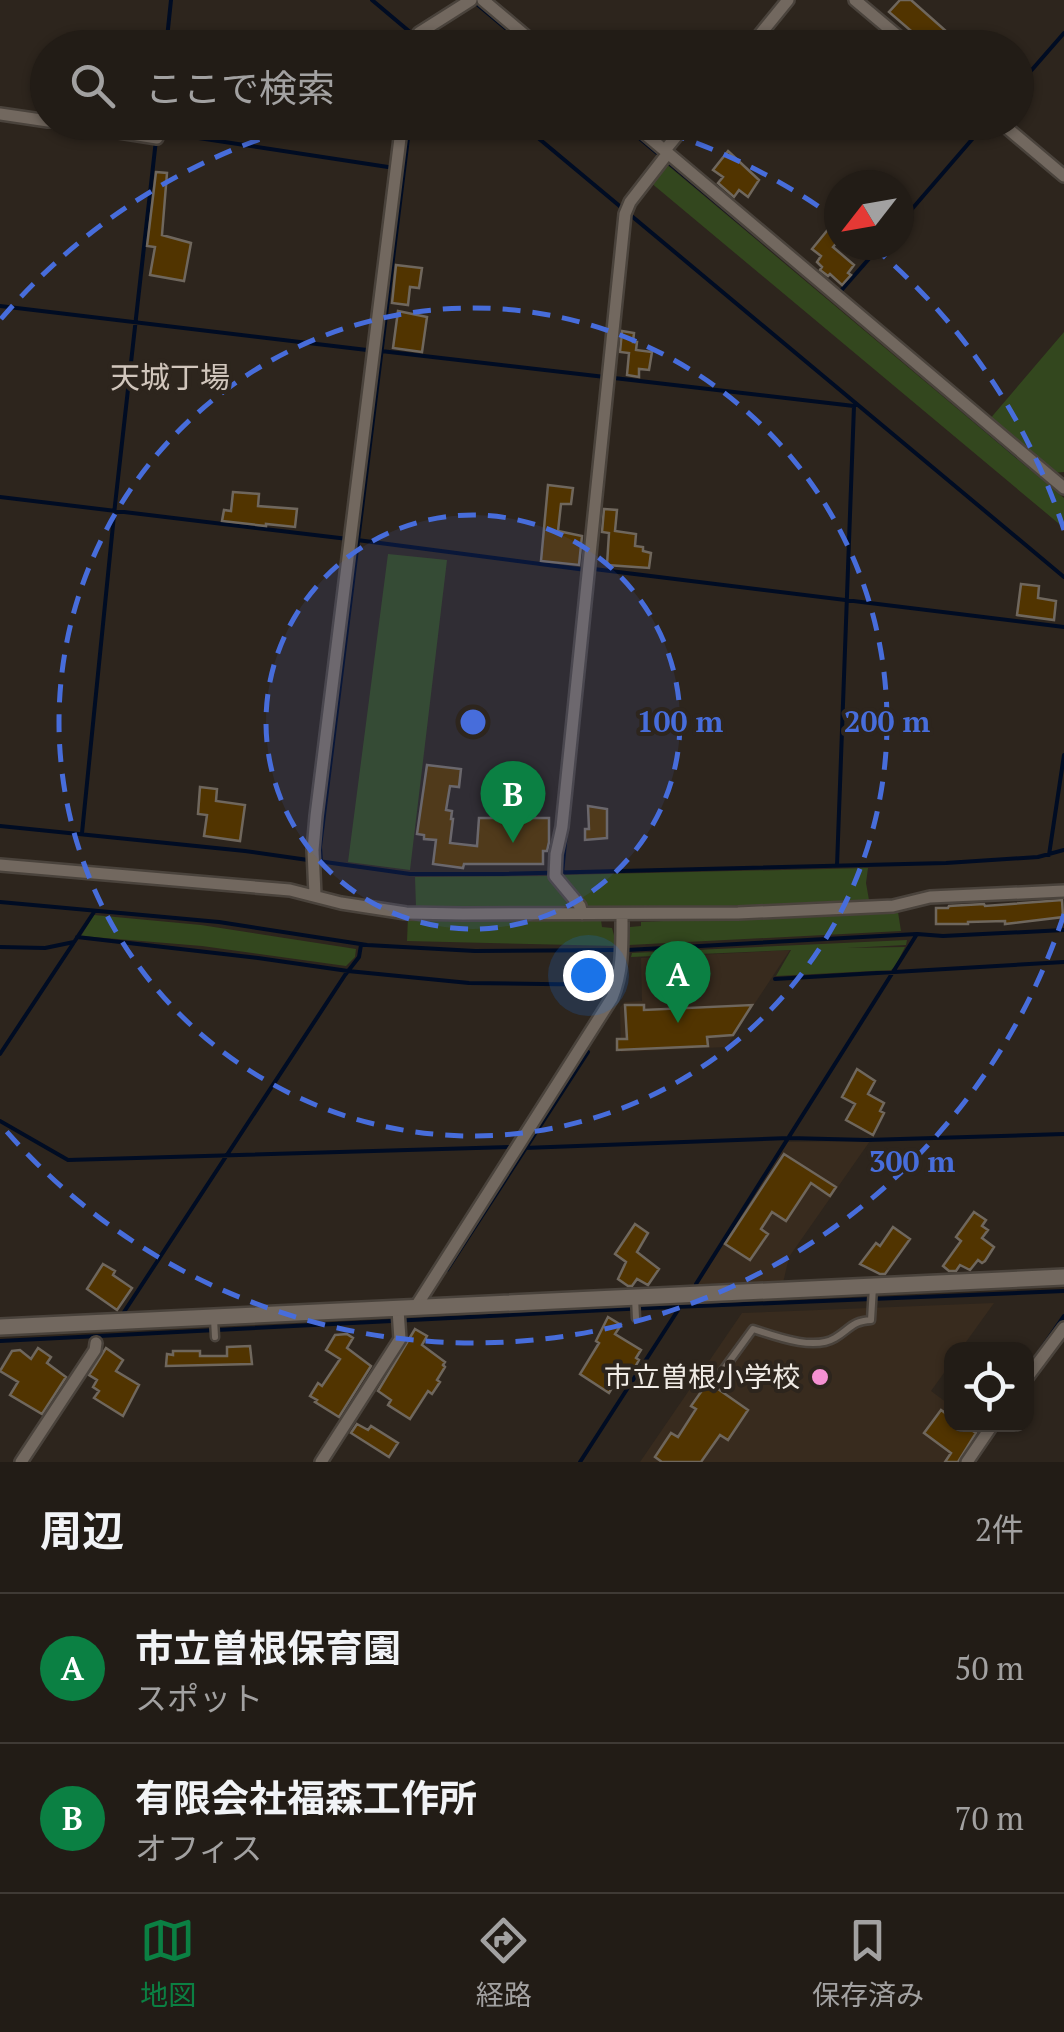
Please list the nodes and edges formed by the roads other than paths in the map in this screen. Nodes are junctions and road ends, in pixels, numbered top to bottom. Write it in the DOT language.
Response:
graph roads {
  1 [pos="788,0"];
  2 [pos="855,0"];
  3 [pos="470,1"];
  4 [pos="484,1"];
  5 [pos="429,30"];
  6 [pos="519,30"];
  7 [pos="764,30"];
  8 [pos="891,30"];
  9 [pos="0,114"];
  10 [pos="30,118"];
  11 [pos="400,140"];
  12 [pos="650,140"];
  13 [pos="675,140"];
  14 [pos="1021,140"];
  15 [pos="665,155"];
  16 [pos="1064,176"];
  17 [pos="1064,488"];
  18 [pos="0,865"];
  19 [pos="1064,891"];
  20 [pos="315,895"];
  21 [pos="582,914"];
  22 [pos="622,914"];
  23 [pos="1064,1277"];
  24 [pos="872,1294"];
  25 [pos="416,1308"];
  26 [pos="399,1316"];
  27 [pos="214,1322"];
  28 [pos="0,1328"];
  29 [pos="1064,1328"];
  30 [pos="95,1334"];
  31 [pos="214,1336"];
  32 [pos="1034,1368"];
  33 [pos="718,1377"];
  34 [pos="988,1432"];
  35 [pos="21,1462"];
  36 [pos="321,1462"];
  37 [pos="967,1462"];
  1 -- 7 [label="street"];
  2 -- 8 [label="street"];
  3 -- 5 [label="street"];
  4 -- 6 [label="street"];
  9 -- 10 [label="street"];
  11 -- 20 [label="street"];
  12 -- 15 [label="street"];
  13 -- 15 [label="street"];
  14 -- 16 [label="street"];
  15 -- 17 [label="street"];
  15 -- 21 [label="street"];
  18 -- 20 [label="street"];
  19 -- 22 [label="street"];
  20 -- 21 [label="street"];
  21 -- 22 [label="street"];
  22 -- 25 [label="street"];
  23 -- 24 [label="street"];
  24 -- 25 [label="street"];
  24 -- 33 [label="lane"];
  25 -- 26 [label="street"];
  26 -- 27 [label="street"];
  26 -- 36 [label="street"];
  27 -- 30 [label="street"];
  27 -- 31 [label="lane"];
  28 -- 30 [label="street"];
  29 -- 32 [label="street"];
  30 -- 35 [label="street"];
  34 -- 37 [label="street"];
}
